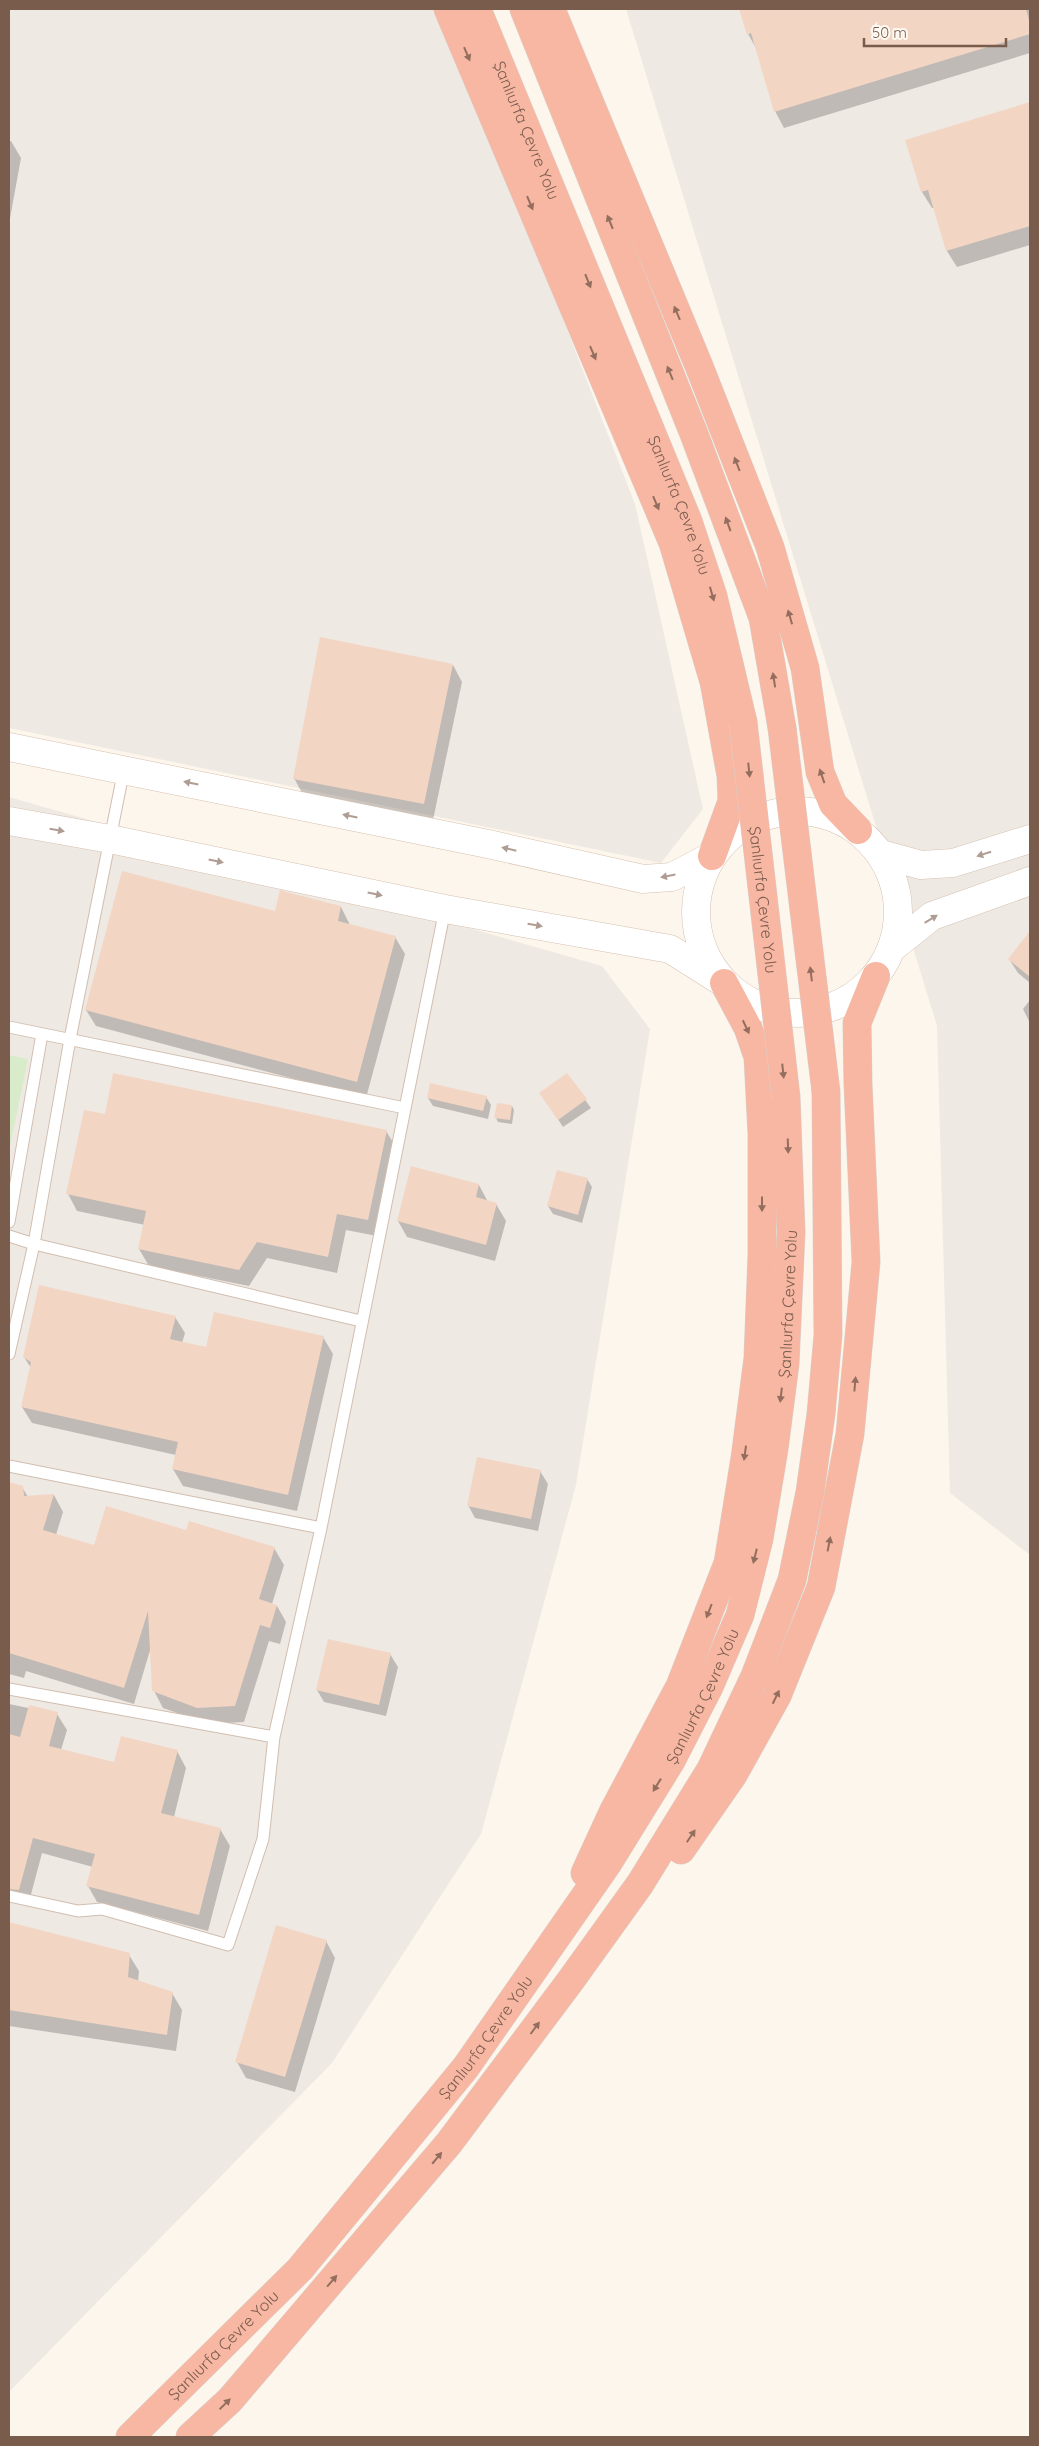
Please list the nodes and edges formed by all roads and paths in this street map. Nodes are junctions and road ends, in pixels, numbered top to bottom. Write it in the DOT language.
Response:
graph roads {
  1 [pos="448,9"];
  2 [pos="477,9"];
  3 [pos="524,9"];
  4 [pos="551,9"];
  5 [pos="9,747"];
  6 [pos="124,769"];
  7 [pos="9,821"];
  8 [pos="858,830"];
  9 [pos="110,839"];
  10 [pos="1030,839"];
  11 [pos="881,854"];
  12 [pos="712,856"];
  13 [pos="1030,881"];
  14 [pos="445,909"];
  15 [pos="892,948"];
  16 [pos="876,976"];
  17 [pos="724,983"];
  18 [pos="9,1027"];
  19 [pos="42,1034"];
  20 [pos="70,1039"];
  21 [pos="405,1108"];
  22 [pos="9,1222"];
  23 [pos="9,1236"];
  24 [pos="34,1244"];
  25 [pos="360,1320"];
  26 [pos="9,1354"];
  27 [pos="9,1466"];
  28 [pos="321,1528"];
  29 [pos="9,1689"];
  30 [pos="274,1737"];
  31 [pos="9,1896"];
  32 [pos="547,1954"];
  33 [pos="571,1980"];
  34 [pos="130,2437"];
  35 [pos="190,2437"];
  1 -- 12 [label="highway, one-way"];
  2 -- 32 [label="highway, Şanlıurfa Çevre Yolu, one-way, bridge"];
  33 -- 3 [label="highway, Şanlıurfa Çevre Yolu, one-way, bridge"];
  8 -- 4 [label="highway, one-way"];
  5 -- 6 [label="street"];
  6 -- 9 [label="lane"];
  12 -- 6 [label="street, one-way"];
  7 -- 9 [label="street, one-way"];
  8 -- 11 [label="street"];
  8 -- 12 [label="street"];
  9 -- 14 [label="street, one-way"];
  9 -- 20 [label="lane"];
  10 -- 11 [label="street, one-way"];
  11 -- 15 [label="street"];
  12 -- 17 [label="street"];
  15 -- 13 [label="street, one-way"];
  14 -- 17 [label="street, one-way"];
  14 -- 21 [label="lane"];
  15 -- 16 [label="street"];
  16 -- 17 [label="street"];
  33 -- 16 [label="highway, one-way"];
  17 -- 32 [label="highway, one-way"];
  18 -- 19 [label="lane"];
  19 -- 20 [label="lane"];
  19 -- 22 [label="lane"];
  20 -- 21 [label="lane"];
  20 -- 24 [label="lane"];
  21 -- 25 [label="lane"];
  23 -- 24 [label="lane"];
  24 -- 25 [label="lane"];
  24 -- 26 [label="lane"];
  25 -- 28 [label="lane"];
  27 -- 28 [label="lane"];
  28 -- 30 [label="lane"];
  29 -- 30 [label="lane"];
  30 -- 31 [label="lane"];
  32 -- 34 [label="highway, Şanlıurfa Çevre Yolu"];
  35 -- 33 [label="highway, Şanlıurfa Çevre Yolu, one-way"];
}
